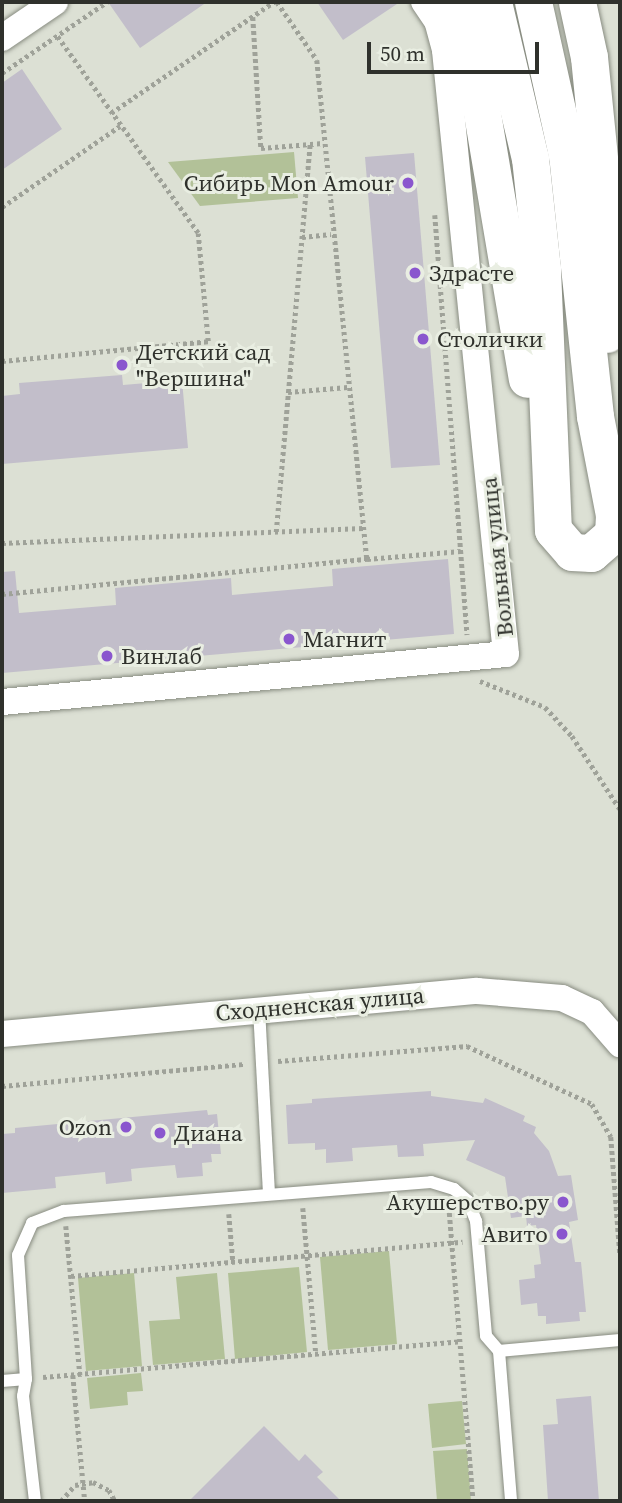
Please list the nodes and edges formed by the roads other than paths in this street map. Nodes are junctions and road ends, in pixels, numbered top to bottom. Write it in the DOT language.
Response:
graph roads {
  1 [pos="55,2"];
  2 [pos="424,2"];
  3 [pos="456,2"];
  4 [pos="493,2"];
  5 [pos="533,2"];
  6 [pos="577,2"];
  7 [pos="2,38"];
  8 [pos="612,496"];
  9 [pos="552,520"];
  10 [pos="2,702"];
  11 [pos="259,1009"];
  12 [pos="2,1034"];
  13 [pos="620,1044"];
  14 [pos="269,1193"];
  15 [pos="620,1340"];
  16 [pos="499,1352"];
  17 [pos="26,1379"];
  18 [pos="2,1381"];
  19 [pos="35,1501"];
  20 [pos="511,1501"];
  1 -- 7 [label="street"];
  2 -- 10 [label="street, Вольная улица"];
  3 -- 9 [label="street"];
  4 -- 9 [label="street"];
  5 -- 8 [label="street"];
  6 -- 8 [label="street"];
  8 -- 9 [label="street"];
  11 -- 12 [label="street, Сходненская улица"];
  11 -- 13 [label="street, Сходненская улица"];
  11 -- 14 [label="lane"];
  14 -- 16 [label="lane"];
  14 -- 17 [label="lane"];
  15 -- 16 [label="lane"];
  16 -- 20 [label="lane"];
  17 -- 18 [label="lane"];
  17 -- 19 [label="lane"];
}
